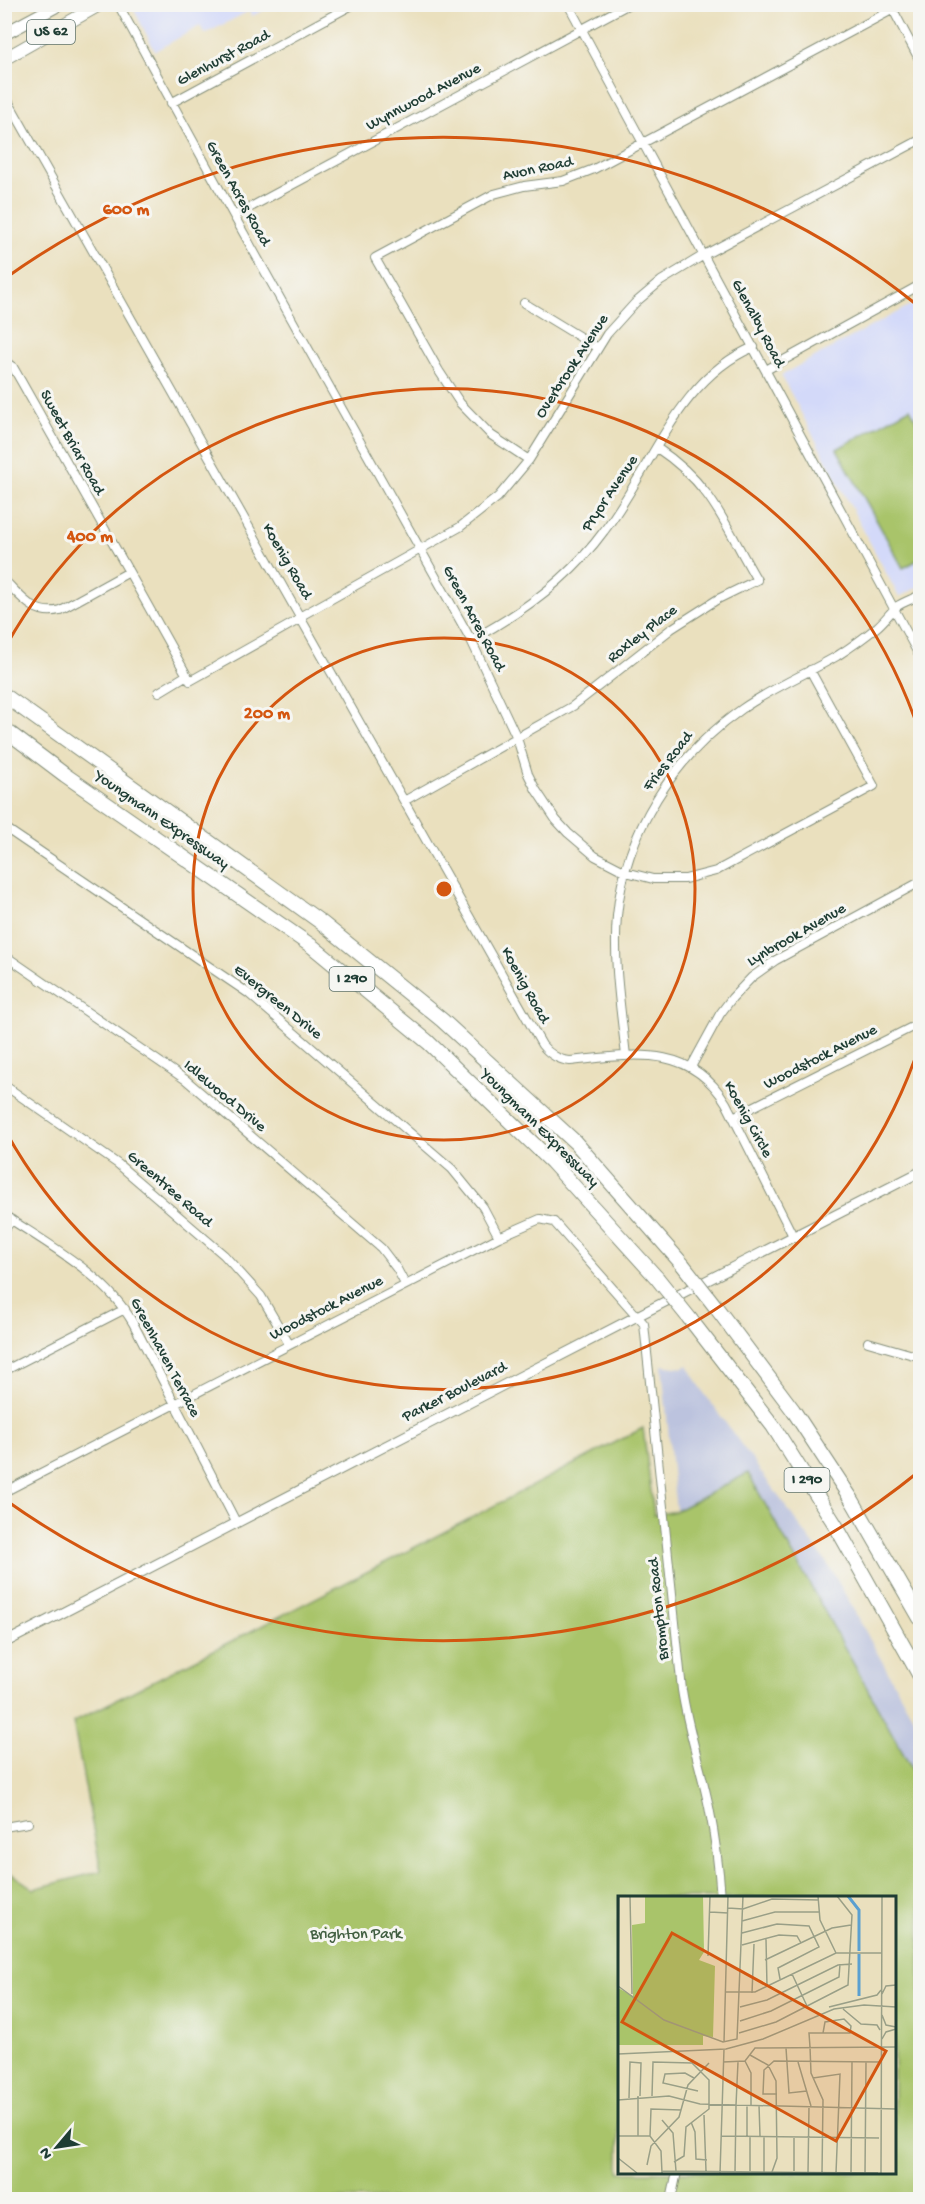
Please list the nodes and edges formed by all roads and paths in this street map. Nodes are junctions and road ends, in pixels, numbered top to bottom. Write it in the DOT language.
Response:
graph roads {
  1 [pos="60,4"];
  2 [pos="101,4"];
  3 [pos="118,4"];
  4 [pos="354,4"];
  5 [pos="568,4"];
  6 [pos="629,4"];
  7 [pos="903,4"];
  8 [pos="892,7"];
  9 [pos="581,29"];
  10 [pos="4,34"];
  11 [pos="4,59"];
  12 [pos="921,62"];
  13 [pos="4,94"];
  14 [pos="171,103"];
  15 [pos="921,140"];
  16 [pos="642,143"];
  17 [pos="234,216"];
  18 [pos="704,255"];
  19 [pos="921,285"];
  20 [pos="524,303"];
  21 [pos="754,347"];
  22 [pos="598,348"];
  23 [pos="4,361"];
  24 [pos="766,370"];
  25 [pos="657,448"];
  26 [pos="529,460"];
  27 [pos="421,549"];
  28 [pos="129,572"];
  29 [pos="4,580"];
  30 [pos="921,595"];
  31 [pos="895,609"];
  32 [pos="301,617"];
  33 [pos="471,640"];
  34 [pos="921,657"];
  35 [pos="810,670"];
  36 [pos="186,675"];
  37 [pos="159,692"];
  38 [pos="4,695"];
  39 [pos="4,729"];
  40 [pos="517,738"];
  41 [pos="404,801"];
  42 [pos="4,827"];
  43 [pos="626,872"];
  44 [pos="921,882"];
  45 [pos="4,955"];
  46 [pos="921,1023"];
  47 [pos="542,1045"];
  48 [pos="626,1056"];
  49 [pos="691,1067"];
  50 [pos="4,1085"];
  51 [pos="733,1117"];
  52 [pos="921,1172"];
  53 [pos="8,1217"];
  54 [pos="4,1230"];
  55 [pos="499,1237"];
  56 [pos="794,1238"];
  57 [pos="405,1284"];
  58 [pos="125,1309"];
  59 [pos="637,1316"];
  60 [pos="868,1342"];
  61 [pos="290,1344"];
  62 [pos="921,1357"];
  63 [pos="4,1371"];
  64 [pos="174,1404"];
  65 [pos="4,1492"];
  66 [pos="236,1522"];
  67 [pos="921,1618"];
  68 [pos="4,1643"];
  69 [pos="921,1676"];
  70 [pos="28,1823"];
  71 [pos="4,1827"];
  72 [pos="722,1896"];
  73 [pos="677,2174"];
  74 [pos="671,2199"];
  1 -- 10 [label="main road, US 62"];
  2 -- 11 [label="main road, US 62"];
  3 -- 14 [label="street, Green Acres Road"];
  4 -- 14 [label="street, Glenhurst Road"];
  5 -- 9 [label="street, Glenalby Road"];
  6 -- 9 [label="street, Wynnwood Avenue"];
  7 -- 8 [label="street, Avon Road"];
  8 -- 12 [label="street"];
  8 -- 16 [label="street, Avon Road"];
  9 -- 16 [label="street, Glenalby Road"];
  9 -- 17 [label="street, Wynnwood Avenue"];
  13 -- 32 [label="street, Koenig Road"];
  14 -- 17 [label="street, Green Acres Road"];
  15 -- 18 [label="street, Overbrook Avenue"];
  16 -- 18 [label="street, Glenalby Road"];
  16 -- 26 [label="street, Avon Road"];
  17 -- 27 [label="street, Green Acres Road"];
  18 -- 21 [label="street, Glenalby Road"];
  18 -- 22 [label="street, Overbrook Avenue"];
  19 -- 24 [label="street"];
  20 -- 22 [label="street"];
  21 -- 24 [label="street, Glenalby Road"];
  21 -- 25 [label="street, Pryor Avenue"];
  22 -- 26 [label="street, Overbrook Avenue"];
  23 -- 28 [label="street, Sweet Briar Road"];
  24 -- 31 [label="street, Glenalby Road"];
  25 -- 33 [label="street, Pryor Avenue"];
  25 -- 40 [label="street, Roxley Place"];
  26 -- 27 [label="street, Overbrook Avenue"];
  27 -- 32 [label="street, Overbrook Avenue"];
  27 -- 33 [label="street, Green Acres Road"];
  28 -- 29 [label="street"];
  28 -- 36 [label="street, Sweet Briar Road"];
  30 -- 31 [label="street, Fries Road"];
  31 -- 34 [label="street, Glenalby Road"];
  31 -- 35 [label="street, Fries Road"];
  32 -- 36 [label="street"];
  32 -- 41 [label="street, Koenig Road"];
  33 -- 40 [label="street, Green Acres Road"];
  35 -- 43 [label="street, Fries Road"];
  35 -- 43 [label="street, Green Acres Road"];
  36 -- 37 [label="street"];
  38 -- 67 [label="highway, Youngmann Expressway / I 290, bridge"];
  39 -- 69 [label="highway, Youngmann Expressway / I 290, bridge"];
  40 -- 41 [label="street, Roxley Place"];
  40 -- 43 [label="street, Green Acres Road"];
  41 -- 47 [label="street, Koenig Road"];
  42 -- 55 [label="street, Evergreen Drive"];
  43 -- 48 [label="street, Fries Road"];
  44 -- 49 [label="street, Lynbrook Avenue"];
  45 -- 57 [label="street, Idlewood Drive"];
  46 -- 51 [label="street, Woodstock Avenue"];
  47 -- 48 [label="street, Koenig Circle"];
  48 -- 49 [label="street, Koenig Circle"];
  49 -- 51 [label="street, Koenig Circle"];
  50 -- 61 [label="street, Greentree Road"];
  51 -- 56 [label="street, Koenig Circle"];
  52 -- 56 [label="street, Parker Boulevard"];
  53 -- 54 [label="street"];
  53 -- 58 [label="street, Greenhaven Terrace"];
  55 -- 57 [label="street, Woodstock Avenue"];
  55 -- 59 [label="street, Woodstock Avenue"];
  56 -- 59 [label="street, Parker Boulevard"];
  57 -- 61 [label="street, Woodstock Avenue"];
  58 -- 63 [label="street"];
  58 -- 64 [label="street, Greenhaven Terrace"];
  59 -- 66 [label="street, Parker Boulevard"];
  59 -- 72 [label="street, Brompton Road"];
  60 -- 62 [label="street"];
  61 -- 64 [label="street, Woodstock Avenue"];
  64 -- 65 [label="street, Woodstock Avenue"];
  64 -- 66 [label="street, Greenhaven Terrace"];
  66 -- 68 [label="street, Parker Boulevard"];
  70 -- 71 [label="street"];
  73 -- 74 [label="street"];
}
